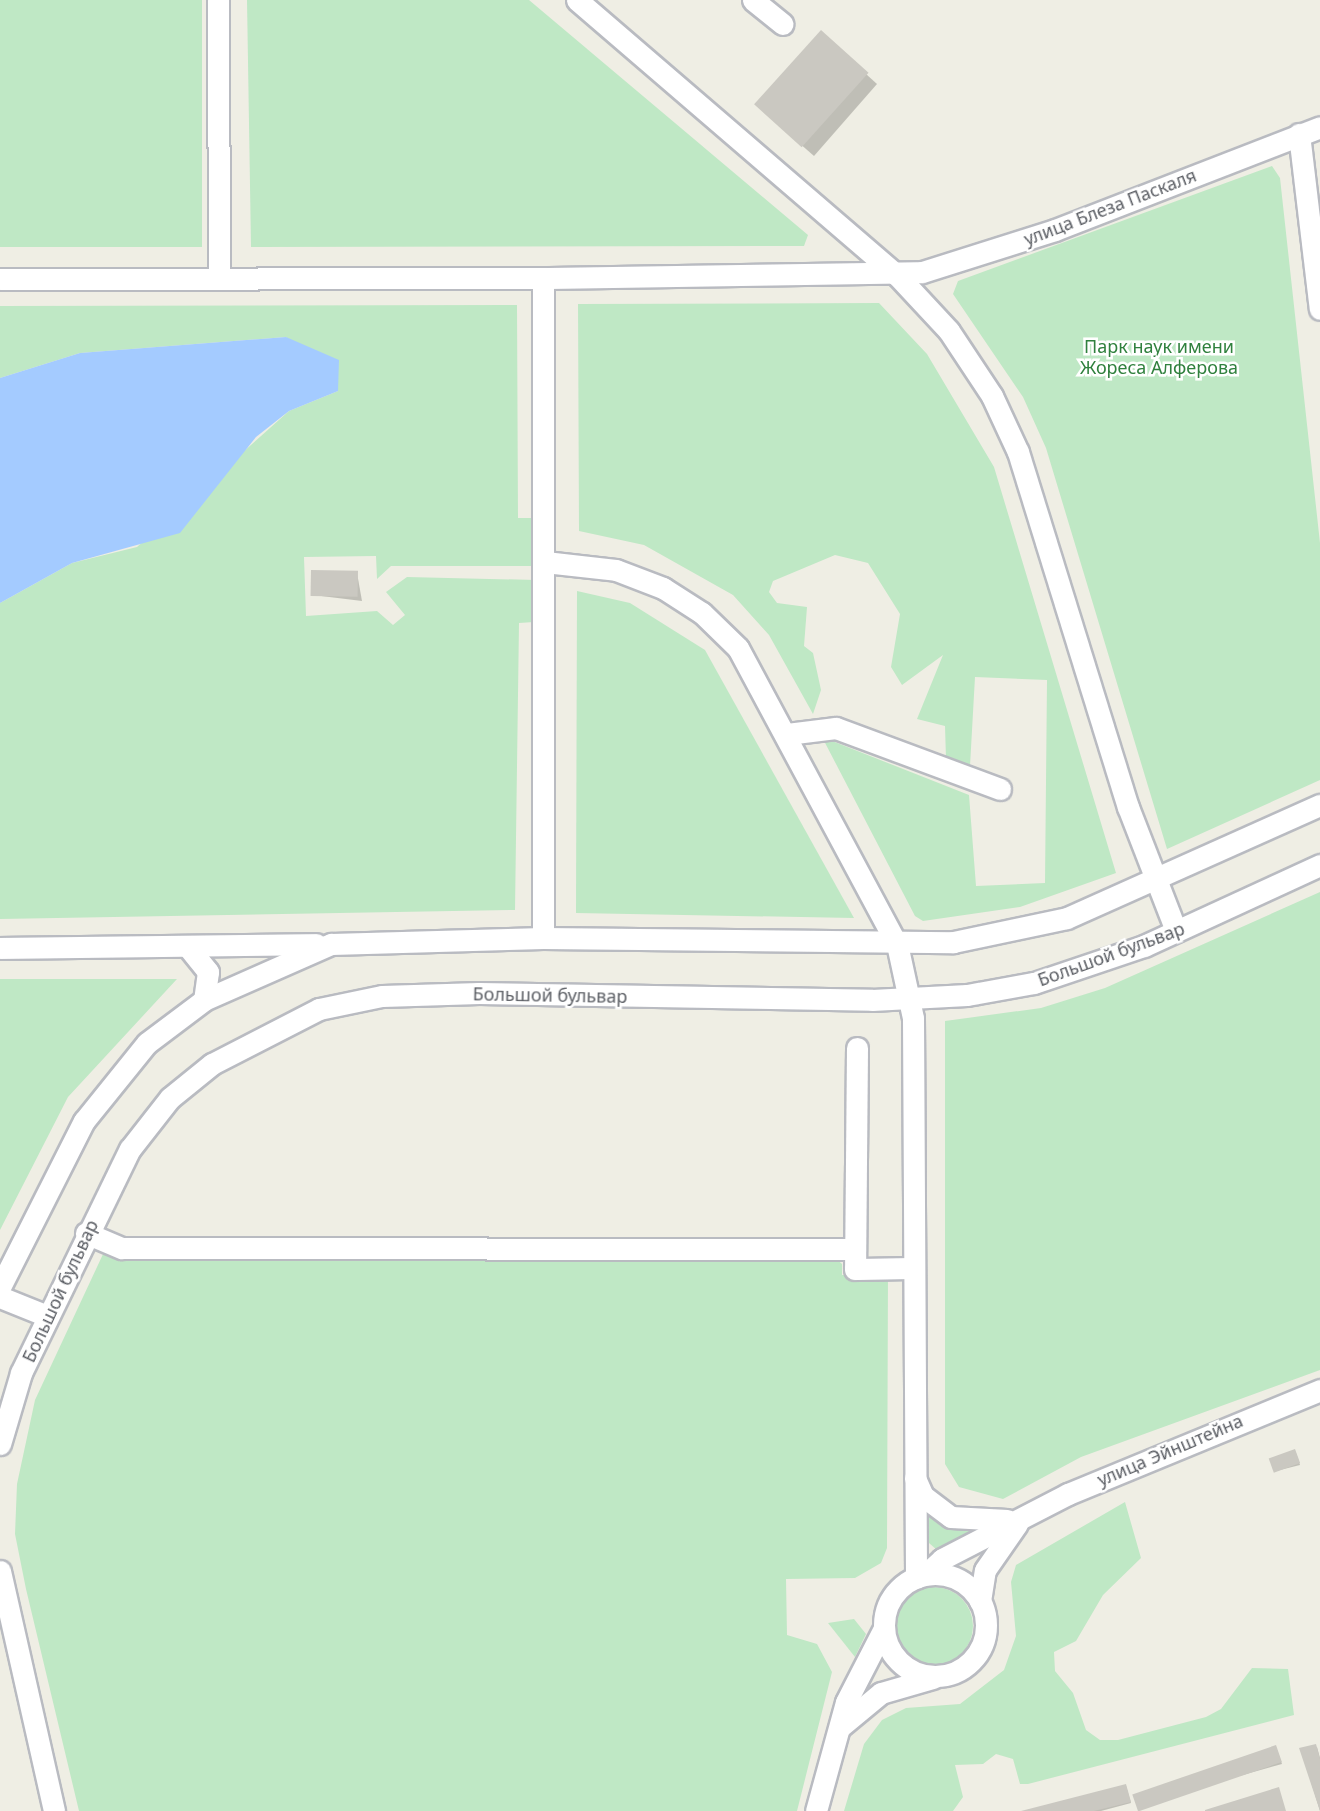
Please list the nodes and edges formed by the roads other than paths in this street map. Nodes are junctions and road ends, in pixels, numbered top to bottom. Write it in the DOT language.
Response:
graph roads {
  1 [pos="218,0"];
  2 [pos="577,0"];
  3 [pos="753,0"];
  4 [pos="783,24"];
  5 [pos="1320,127"];
  6 [pos="1299,134"];
  7 [pos="897,275"];
  8 [pos="219,278"];
  9 [pos="543,278"];
  10 [pos="0,279"];
  11 [pos="1320,309"];
  12 [pos="545,562"];
  13 [pos="787,734"];
  14 [pos="1000,789"];
  15 [pos="1320,805"];
  16 [pos="1320,865"];
  17 [pos="1153,881"];
  18 [pos="1176,931"];
  19 [pos="543,938"];
  20 [pos="331,944"];
  21 [pos="897,944"];
  22 [pos="188,947"];
  23 [pos="0,948"];
  24 [pos="204,1000"];
  25 [pos="910,1000"];
  26 [pos="858,1048"];
  27 [pos="86,1233"];
  28 [pos="855,1249"];
  29 [pos="914,1268"];
  30 [pos="0,1287"];
  31 [pos="0,1297"];
  32 [pos="47,1316"];
  33 [pos="1320,1390"];
  34 [pos="0,1444"];
  35 [pos="915,1477"];
  36 [pos="1023,1518"];
  37 [pos="0,1571"];
  38 [pos="921,1576"];
  39 [pos="980,1601"];
  40 [pos="884,1629"];
  41 [pos="939,1676"];
  42 [pos="838,1728"];
  43 [pos="54,1811"];
  44 [pos="816,1811"];
  1 -- 8 [label="street"];
  2 -- 7 [label="street"];
  3 -- 4 [label="street"];
  5 -- 6 [label="street, улица Блеза Паскаля"];
  6 -- 7 [label="street, улица Блеза Паскаля"];
  6 -- 11 [label="street"];
  7 -- 9 [label="street, улица Блеза Паскаля"];
  7 -- 17 [label="street"];
  8 -- 9 [label="street, улица Блеза Паскаля"];
  8 -- 10 [label="street, улица Блеза Паскаля"];
  9 -- 12 [label="street"];
  12 -- 13 [label="street"];
  12 -- 19 [label="street"];
  13 -- 14 [label="street"];
  13 -- 21 [label="street"];
  15 -- 17 [label="street"];
  16 -- 18 [label="street, Большой бульвар"];
  17 -- 18 [label="street"];
  17 -- 21 [label="street"];
  18 -- 25 [label="street, Большой бульвар"];
  19 -- 20 [label="street"];
  19 -- 21 [label="street"];
  20 -- 22 [label="street"];
  20 -- 24 [label="street"];
  21 -- 25 [label="street"];
  22 -- 23 [label="street"];
  22 -- 24 [label="street"];
  24 -- 30 [label="street"];
  25 -- 27 [label="street, Большой бульвар"];
  25 -- 29 [label="street"];
  26 -- 28 [label="street"];
  27 -- 28 [label="street"];
  27 -- 32 [label="street, Большой бульвар"];
  28 -- 29 [label="street"];
  29 -- 35 [label="street"];
  31 -- 32 [label="street"];
  32 -- 34 [label="street, Большой бульвар"];
  33 -- 36 [label="street, улица Эйнштейна"];
  35 -- 36 [label="street"];
  35 -- 38 [label="street"];
  36 -- 38 [label="street, улица Эйнштейна"];
  36 -- 39 [label="street"];
  37 -- 43 [label="street"];
  38 -- 39 [label="street"];
  38 -- 40 [label="street"];
  39 -- 41 [label="street"];
  40 -- 41 [label="street"];
  40 -- 42 [label="street"];
  41 -- 42 [label="street"];
  42 -- 44 [label="street"];
}
